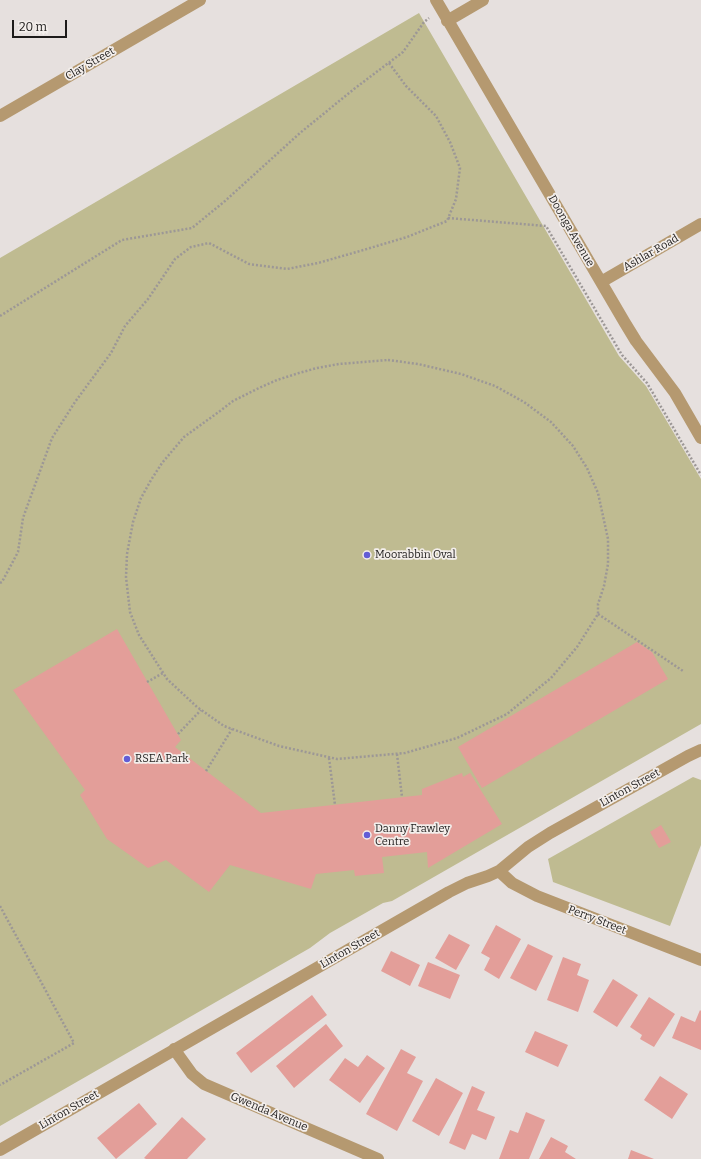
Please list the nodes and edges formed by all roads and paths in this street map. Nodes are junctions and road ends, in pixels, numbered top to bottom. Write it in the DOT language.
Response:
graph roads {
  1 [pos="200,0"];
  2 [pos="483,0"];
  3 [pos="441,10"];
  4 [pos="389,63"];
  5 [pos="0,116"];
  6 [pos="448,218"];
  7 [pos="701,224"];
  8 [pos="546,226"];
  9 [pos="601,282"];
  10 [pos="0,316"];
  11 [pos="701,438"];
  12 [pos="0,583"];
  13 [pos="598,614"];
  14 [pos="683,671"];
  15 [pos="163,673"];
  16 [pos="148,682"];
  17 [pos="201,710"];
  18 [pos="232,729"];
  19 [pos="178,734"];
  20 [pos="701,750"];
  21 [pos="397,754"];
  22 [pos="329,758"];
  23 [pos="206,771"];
  24 [pos="402,798"];
  25 [pos="334,805"];
  26 [pos="499,870"];
  27 [pos="0,906"];
  28 [pos="701,960"];
  29 [pos="174,1049"];
  30 [pos="0,1085"];
  31 [pos="0,1150"];
  32 [pos="378,1159"];
  1 -- 5 [label="street, Clay Street"];
  2 -- 3 [label="street"];
  3 -- 4 [label="path"];
  3 -- 9 [label="street, Doonga Avenue"];
  4 -- 6 [label="path"];
  4 -- 10 [label="path"];
  6 -- 8 [label="path"];
  6 -- 12 [label="path"];
  7 -- 9 [label="street, Ashlar Road"];
  9 -- 11 [label="street, Doonga Avenue"];
  13 -- 14 [label="path"];
  13 -- 15 [label="path"];
  13 -- 21 [label="path"];
  15 -- 16 [label="path"];
  15 -- 17 [label="path"];
  17 -- 18 [label="path"];
  17 -- 19 [label="path"];
  18 -- 22 [label="path"];
  18 -- 23 [label="path"];
  20 -- 26 [label="street, Linton Street"];
  21 -- 22 [label="path"];
  21 -- 24 [label="path"];
  22 -- 25 [label="path"];
  26 -- 28 [label="street, Perry Street"];
  26 -- 29 [label="street, Linton Street"];
  27 -- 30 [label="path"];
  29 -- 31 [label="street, Linton Street"];
  29 -- 32 [label="street, Gwenda Avenue"];
}
